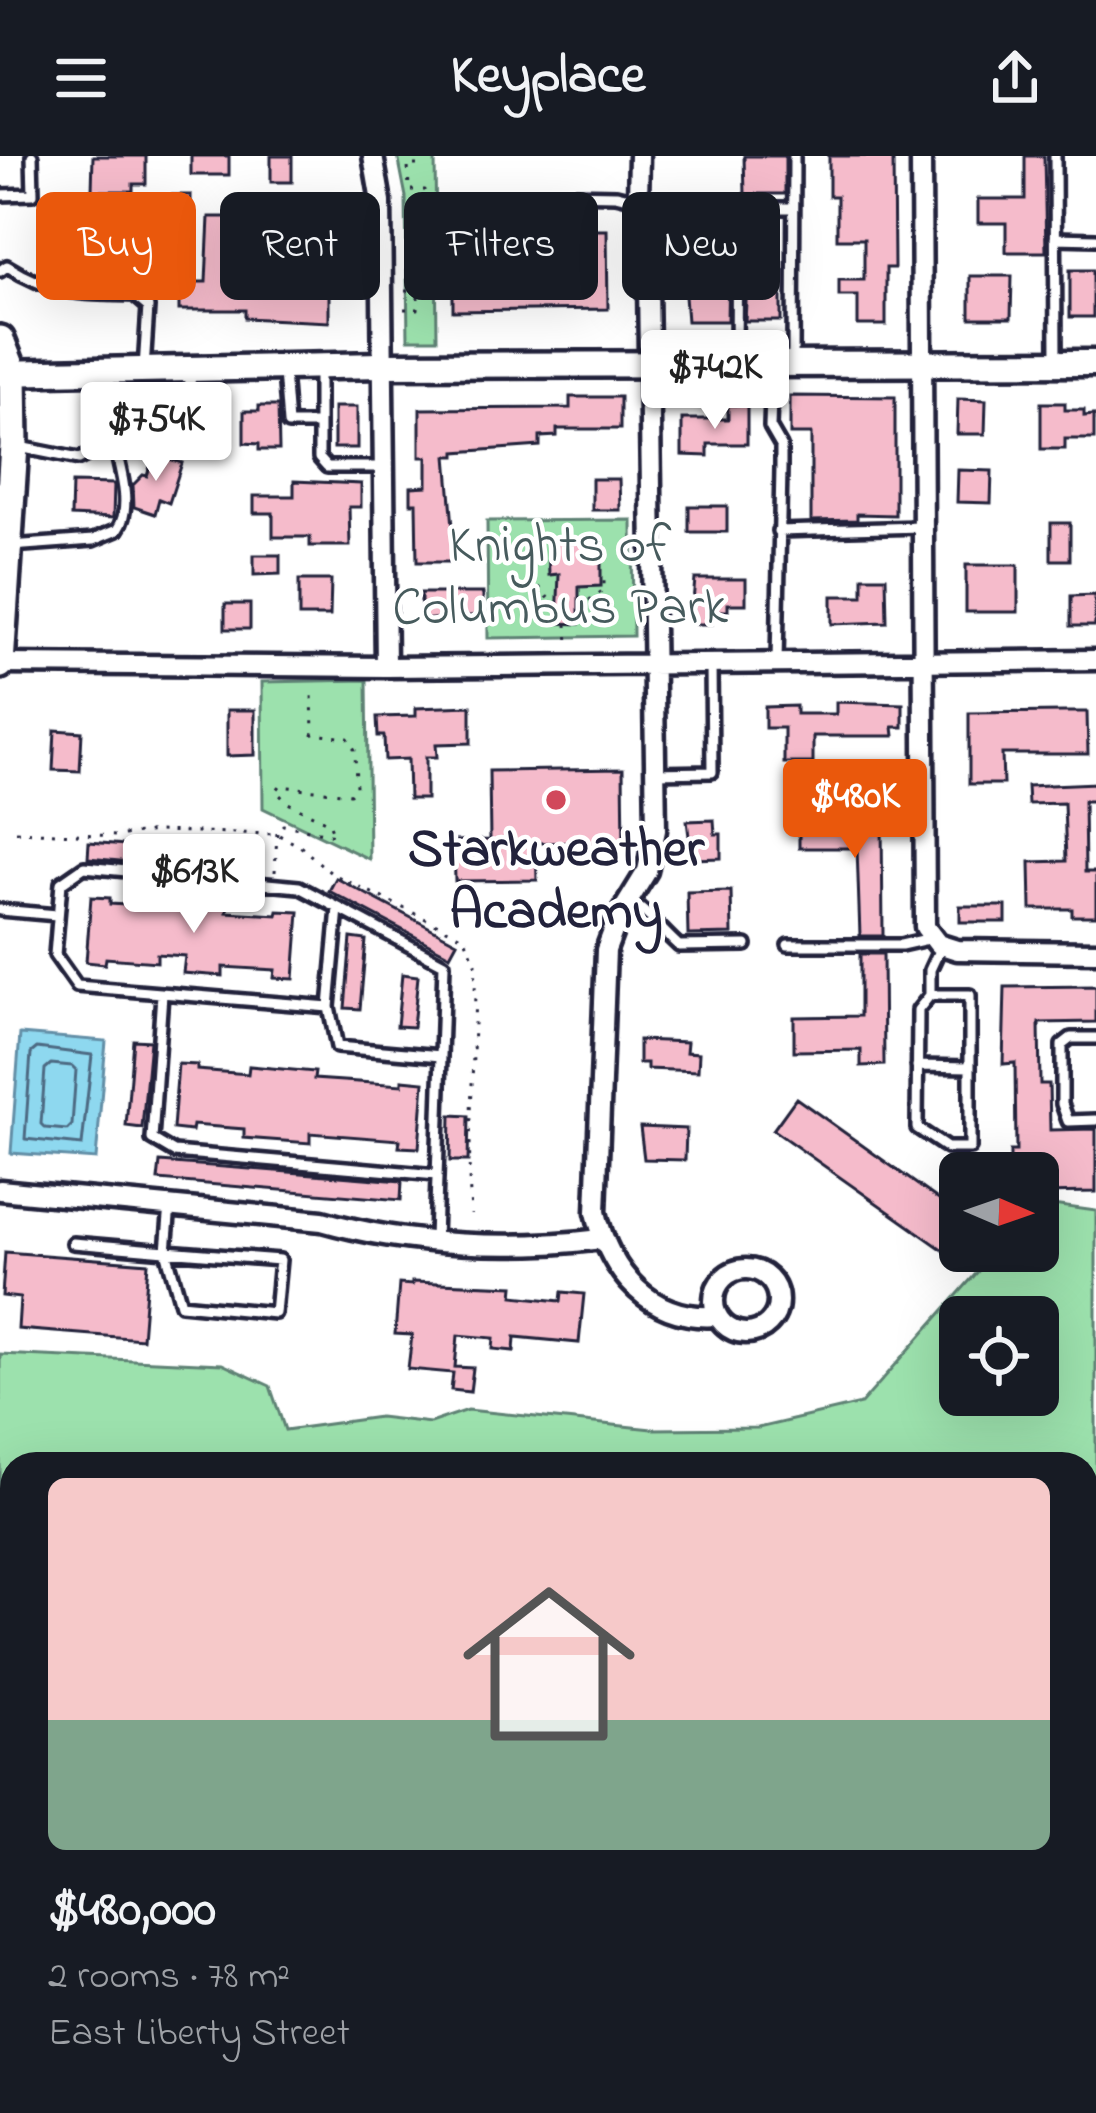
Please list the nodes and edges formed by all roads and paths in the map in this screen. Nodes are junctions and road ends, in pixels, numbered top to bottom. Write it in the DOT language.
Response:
graph roads {
  1 [pos="32,156"];
  2 [pos="373,156"];
  3 [pos="421,156"];
  4 [pos="639,156"];
  5 [pos="794,156"];
  6 [pos="921,156"];
  7 [pos="1055,156"];
  8 [pos="425,192"];
  9 [pos="638,192"];
  10 [pos="0,195"];
  11 [pos="780,208"];
  12 [pos="794,208"];
  13 [pos="1055,238"];
  14 [pos="1096,239"];
  15 [pos="0,271"];
  16 [pos="418,300"];
  17 [pos="648,300"];
  18 [pos="736,300"];
  19 [pos="404,308"];
  20 [pos="0,340"];
  21 [pos="921,362"];
  22 [pos="736,363"];
  23 [pos="782,363"];
  24 [pos="1056,363"];
  25 [pos="1096,363"];
  26 [pos="381,364"];
  27 [pos="648,364"];
  28 [pos="319,367"];
  29 [pos="284,368"];
  30 [pos="194,371"];
  31 [pos="144,372"];
  32 [pos="7,373"];
  33 [pos="106,373"];
  34 [pos="319,424"];
  35 [pos="114,441"];
  36 [pos="14,445"];
  37 [pos="384,467"];
  38 [pos="921,527"];
  39 [pos="778,531"];
  40 [pos="4,546"];
  41 [pos="604,573"];
  42 [pos="539,587"];
  43 [pos="589,601"];
  44 [pos="594,605"];
  45 [pos="557,608"];
  46 [pos="579,608"];
  47 [pos="1096,660"];
  48 [pos="922,661"];
  49 [pos="777,662"];
  50 [pos="711,663"];
  51 [pos="0,664"];
  52 [pos="654,664"];
  53 [pos="386,667"];
  54 [pos="312,692"];
  55 [pos="655,773"];
  56 [pos="274,885"];
  57 [pos="629,900"];
  58 [pos="338,908"];
  59 [pos="0,910"];
  60 [pos="57,915"];
  61 [pos="936,942"];
  62 [pos="746,945"];
  63 [pos="788,945"];
  64 [pos="1096,952"];
  65 [pos="162,994"];
  66 [pos="930,995"];
  67 [pos="329,1007"];
  68 [pos="1096,1038"];
  69 [pos="441,1056"];
  70 [pos="917,1066"];
  71 [pos="970,1066"];
  72 [pos="1096,1120"];
  73 [pos="436,1174"];
  74 [pos="0,1190"];
  75 [pos="170,1206"];
  76 [pos="435,1239"];
  77 [pos="602,1239"];
  78 [pos="73,1243"];
  79 [pos="166,1251"];
  80 [pos="717,1316"];
  1 -- 10 [label="lane"];
  2 -- 26 [label="street"];
  3 -- 8 [label="path"];
  4 -- 9 [label="street"];
  5 -- 12 [label="lane"];
  6 -- 21 [label="street"];
  7 -- 13 [label="lane"];
  11 -- 12 [label="lane"];
  12 -- 23 [label="lane"];
  13 -- 14 [label="lane"];
  13 -- 24 [label="lane"];
  15 -- 31 [label="lane"];
  16 -- 19 [label="path"];
  17 -- 27 [label="street"];
  18 -- 22 [label="lane"];
  20 -- 32 [label="main road"];
  21 -- 23 [label="street"];
  21 -- 24 [label="street"];
  21 -- 38 [label="street"];
  22 -- 23 [label="street"];
  22 -- 27 [label="street"];
  23 -- 39 [label="lane"];
  24 -- 25 [label="street"];
  26 -- 27 [label="street"];
  26 -- 28 [label="street"];
  26 -- 37 [label="street"];
  27 -- 52 [label="street"];
  28 -- 29 [label="street"];
  28 -- 34 [label="lane"];
  29 -- 30 [label="street"];
  29 -- 34 [label="lane"];
  30 -- 31 [label="street"];
  30 -- 35 [label="lane"];
  31 -- 33 [label="street"];
  32 -- 33 [label="street"];
  32 -- 36 [label="main road"];
  33 -- 35 [label="lane"];
  34 -- 37 [label="lane"];
  35 -- 36 [label="lane"];
  35 -- 40 [label="lane"];
  36 -- 40 [label="main road"];
  37 -- 53 [label="street"];
  38 -- 39 [label="lane"];
  38 -- 48 [label="street"];
  39 -- 49 [label="lane"];
  40 -- 51 [label="main road"];
  41 -- 43 [label="path"];
  42 -- 45 [label="path"];
  43 -- 44 [label="path"];
  43 -- 46 [label="path"];
  47 -- 48 [label="street"];
  48 -- 49 [label="street"];
  48 -- 61 [label="street"];
  49 -- 50 [label="street"];
  50 -- 52 [label="street"];
  50 -- 55 [label="lane"];
  51 -- 53 [label="street"];
  52 -- 53 [label="street"];
  52 -- 55 [label="street"];
  54 -- 56 [label="path"];
  55 -- 57 [label="street"];
  56 -- 58 [label="lane"];
  56 -- 60 [label="lane"];
  57 -- 62 [label="lane"];
  57 -- 77 [label="street"];
  58 -- 67 [label="lane"];
  58 -- 69 [label="lane"];
  59 -- 60 [label="lane"];
  60 -- 65 [label="lane"];
  61 -- 63 [label="lane"];
  61 -- 64 [label="street"];
  61 -- 66 [label="lane"];
  65 -- 67 [label="lane"];
  65 -- 73 [label="lane"];
  66 -- 70 [label="lane"];
  66 -- 71 [label="lane"];
  67 -- 69 [label="lane"];
  68 -- 72 [label="lane"];
  69 -- 73 [label="lane"];
  70 -- 71 [label="lane"];
  70 -- 71 [label="lane"];
  73 -- 76 [label="lane"];
  74 -- 75 [label="street"];
  75 -- 76 [label="street"];
  75 -- 79 [label="lane"];
  76 -- 77 [label="street"];
  77 -- 80 [label="street"];
  78 -- 79 [label="lane"];
  79 -- 79 [label="lane"];
}
